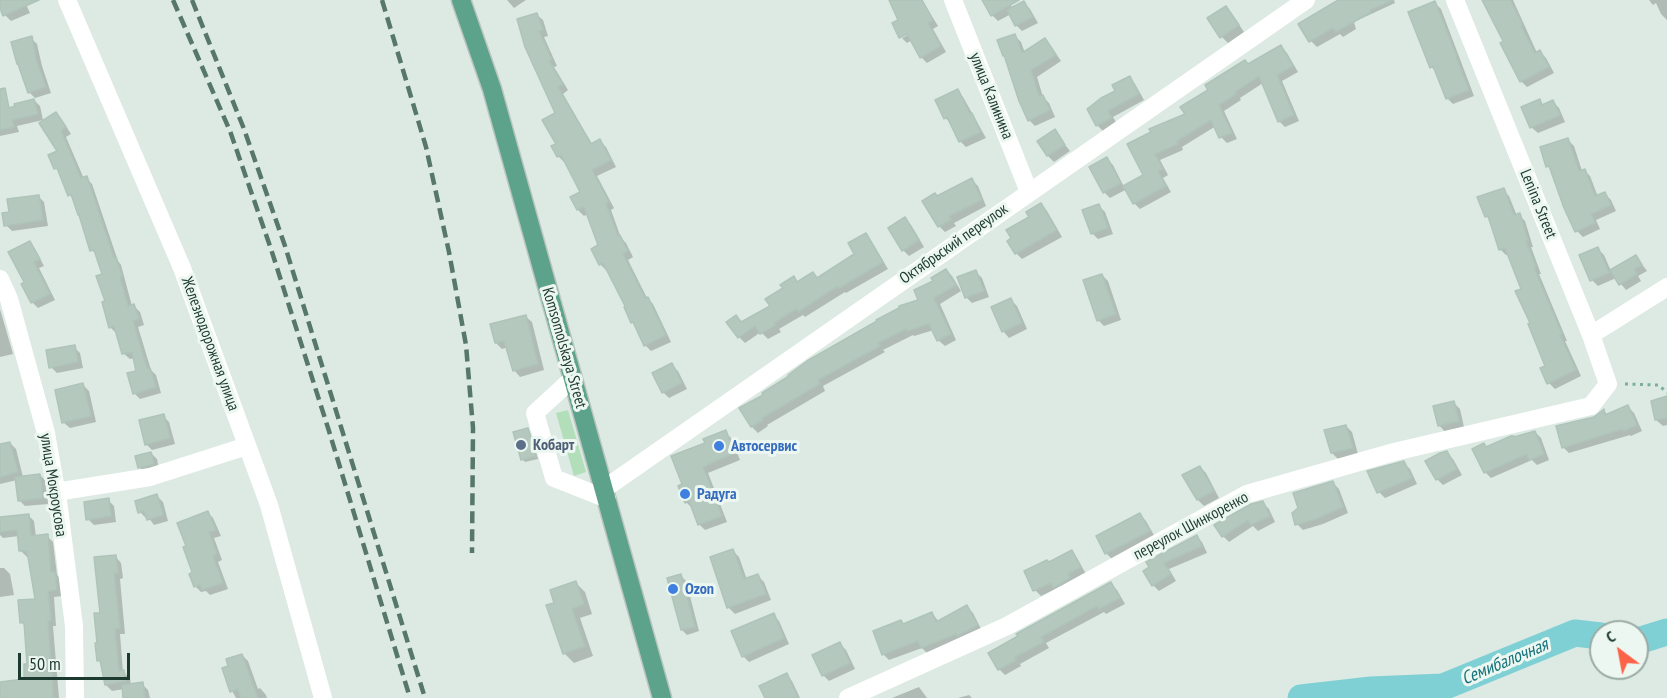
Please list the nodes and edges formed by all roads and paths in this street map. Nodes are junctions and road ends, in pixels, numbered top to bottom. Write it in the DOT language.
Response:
graph roads {
  1 [pos="67,0"];
  2 [pos="461,0"];
  3 [pos="953,0"];
  4 [pos="1306,0"];
  5 [pos="1455,0"];
  6 [pos="1029,192"];
  7 [pos="0,279"];
  8 [pos="1667,287"];
  9 [pos="1591,335"];
  10 [pos="573,378"];
  11 [pos="1608,384"];
  12 [pos="1667,393"];
  13 [pos="248,446"];
  14 [pos="56,492"];
  15 [pos="605,494"];
  16 [pos="75,698"];
  17 [pos="323,698"];
  18 [pos="662,698"];
  19 [pos="848,698"];
  1 -- 13 [label="street, Железнодорожная улица"];
  2 -- 10 [label="main road, Komsomolskaya Street"];
  3 -- 6 [label="street, улица Калинина"];
  4 -- 6 [label="street, Октябрьский переулок"];
  5 -- 9 [label="street, Lenina Street"];
  6 -- 15 [label="street, Октябрьский переулок"];
  7 -- 14 [label="street, улица Мокроусова"];
  8 -- 9 [label="street"];
  9 -- 11 [label="street, Lenina Street"];
  10 -- 15 [label="main road, Komsomolskaya Street"];
  10 -- 15 [label="street"];
  11 -- 12 [label="path"];
  11 -- 19 [label="street, переулок Шинкоренко"];
  13 -- 14 [label="street"];
  13 -- 17 [label="street, Железнодорожная улица"];
  14 -- 16 [label="street, улица Мокроусова"];
  15 -- 18 [label="main road, Komsomolskaya Street"];
}
